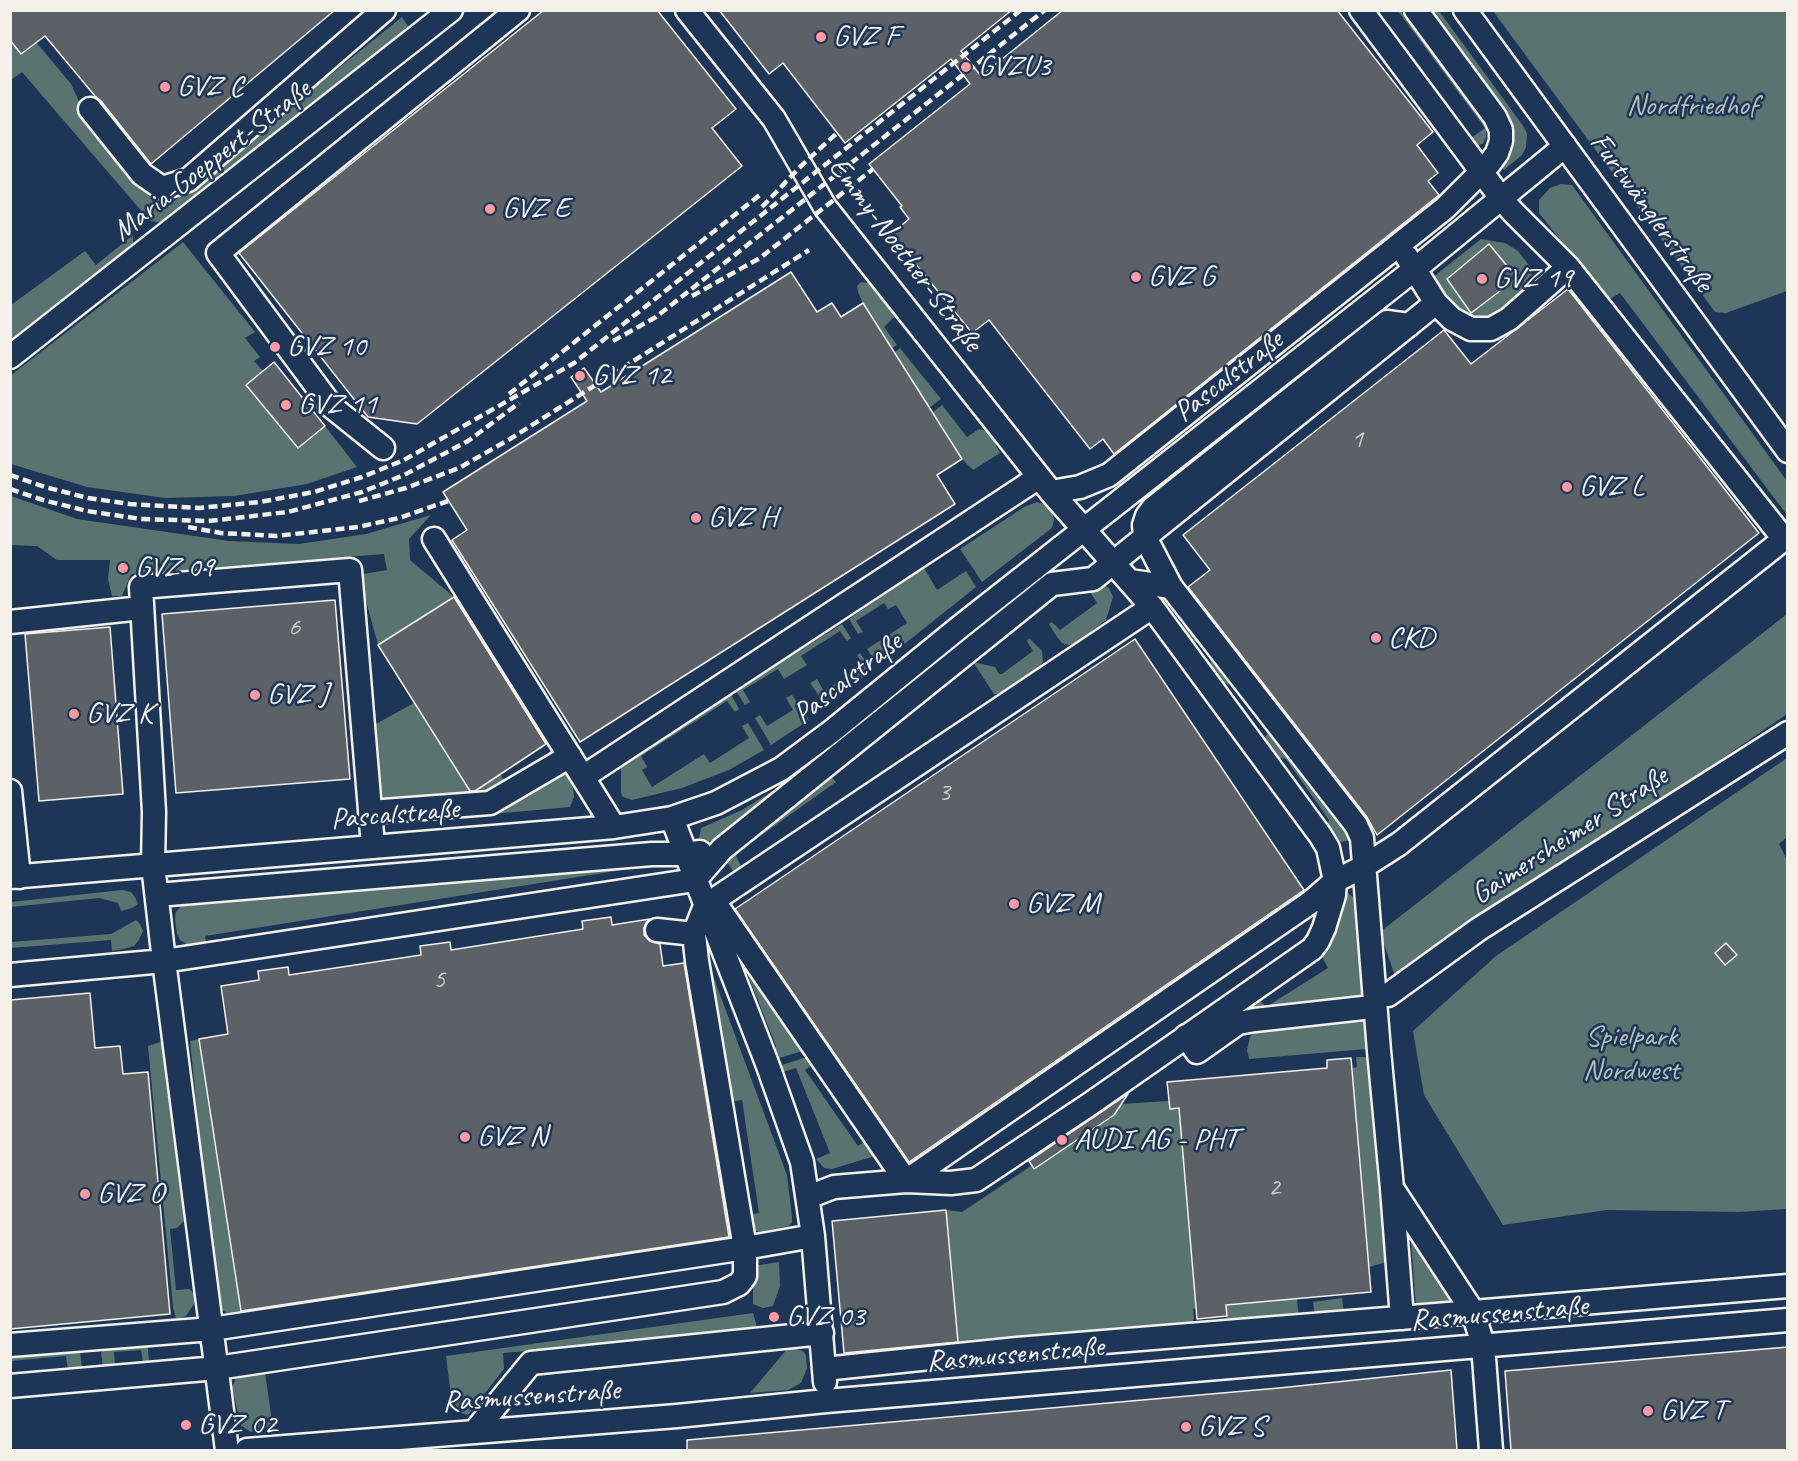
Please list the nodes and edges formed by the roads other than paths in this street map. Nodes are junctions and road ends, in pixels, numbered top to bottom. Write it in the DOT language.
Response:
graph roads {
  1 [pos="384,10"];
  2 [pos="451,10"];
  3 [pos="518,10"];
  4 [pos="687,10"];
  5 [pos="1361,10"];
  6 [pos="1416,10"];
  7 [pos="1466,10"];
  8 [pos="90,109"];
  9 [pos="1565,146"];
  10 [pos="1482,172"];
  11 [pos="1501,198"];
  12 [pos="1399,244"];
  13 [pos="1568,267"];
  14 [pos="1415,269"];
  15 [pos="1436,303"];
  16 [pos="17,352"];
  17 [pos="383,448"];
  18 [pos="1788,451"];
  19 [pos="1109,475"];
  20 [pos="1045,484"];
  21 [pos="1128,495"];
  22 [pos="1146,526"];
  23 [pos="1084,529"];
  24 [pos="434,539"];
  25 [pos="1113,562"];
  26 [pos="1130,581"];
  27 [pos="1171,587"];
  28 [pos="1152,607"];
  29 [pos="142,608"];
  30 [pos="10,622"];
  31 [pos="1788,733"];
  32 [pos="570,756"];
  33 [pos="583,777"];
  34 [pos="10,791"];
  35 [pos="370,812"];
  36 [pos="672,818"];
  37 [pos="614,827"];
  38 [pos="374,846"];
  39 [pos="722,849"];
  40 [pos="685,854"];
  41 [pos="153,865"];
  42 [pos="1363,867"];
  43 [pos="15,877"];
  44 [pos="695,880"];
  45 [pos="1335,881"];
  46 [pos="157,895"];
  47 [pos="709,903"];
  48 [pos="657,930"];
  49 [pos="693,934"];
  50 [pos="164,961"];
  51 [pos="10,975"];
  52 [pos="1388,994"];
  53 [pos="1363,1008"];
  54 [pos="1233,1016"];
  55 [pos="906,1181"];
  56 [pos="1392,1188"];
  57 [pos="808,1197"];
  58 [pos="813,1236"];
  59 [pos="745,1248"];
  60 [pos="1788,1286"];
  61 [pos="1473,1312"];
  62 [pos="1402,1318"];
  63 [pos="1788,1320"];
  64 [pos="212,1329"];
  65 [pos="822,1333"];
  66 [pos="10,1345"];
  67 [pos="1483,1345"];
  68 [pos="1017,1349"];
  69 [pos="217,1368"];
  70 [pos="824,1369"];
  71 [pos="1019,1385"];
  72 [pos="10,1386"];
  73 [pos="826,1401"];
  74 [pos="476,1431"];
  75 [pos="227,1450"];
  76 [pos="247,1450"];
  77 [pos="1491,1450"];
  1 -- 8 [label="street"];
  2 -- 16 [label="street, Maria-Goeppert-Straße"];
  3 -- 17 [label="street"];
  4 -- 20 [label="street, Emmy-Noether-Straße"];
  5 -- 10 [label="street"];
  6 -- 10 [label="street"];
  7 -- 9 [label="street, Furtwänglerstraße"];
  9 -- 11 [label="street, Pascalstraße"];
  9 -- 18 [label="street, Furtwänglerstraße"];
  10 -- 11 [label="street"];
  10 -- 12 [label="street"];
  11 -- 13 [label="street"];
  11 -- 14 [label="street, Pascalstraße"];
  12 -- 14 [label="street"];
  12 -- 19 [label="street"];
  13 -- 15 [label="street"];
  13 -- 42 [label="street"];
  14 -- 15 [label="street"];
  14 -- 21 [label="street, Pascalstraße"];
  15 -- 22 [label="street"];
  19 -- 20 [label="street"];
  19 -- 21 [label="street"];
  20 -- 23 [label="street, Emmy-Noether-Straße"];
  20 -- 33 [label="street"];
  21 -- 22 [label="street"];
  21 -- 23 [label="street, Pascalstraße"];
  22 -- 25 [label="street"];
  22 -- 27 [label="street"];
  23 -- 25 [label="street, Emmy-Noether-Straße"];
  23 -- 36 [label="street, Pascalstraße"];
  24 -- 32 [label="street"];
  25 -- 26 [label="street, Emmy-Noether-Straße"];
  25 -- 39 [label="street"];
  26 -- 27 [label="street"];
  26 -- 28 [label="street, Emmy-Noether-Straße"];
  27 -- 42 [label="street"];
  28 -- 45 [label="street, Emmy-Noether-Straße"];
  28 -- 47 [label="street"];
  29 -- 30 [label="street"];
  29 -- 35 [label="street"];
  29 -- 41 [label="street"];
  31 -- 52 [label="street, Gaimersheimer Straße"];
  32 -- 33 [label="street"];
  32 -- 35 [label="street"];
  33 -- 37 [label="street"];
  34 -- 43 [label="street"];
  35 -- 38 [label="street"];
  36 -- 37 [label="street, Pascalstraße"];
  36 -- 40 [label="street"];
  37 -- 38 [label="street, Pascalstraße"];
  38 -- 41 [label="street, Pascalstraße"];
  39 -- 40 [label="street"];
  39 -- 44 [label="street"];
  40 -- 44 [label="street"];
  40 -- 46 [label="street"];
  41 -- 43 [label="street, Pascalstraße"];
  41 -- 46 [label="street"];
  42 -- 45 [label="street"];
  42 -- 56 [label="street"];
  44 -- 47 [label="street"];
  44 -- 50 [label="street"];
  45 -- 54 [label="street"];
  45 -- 55 [label="street"];
  46 -- 50 [label="street"];
  47 -- 49 [label="street"];
  47 -- 55 [label="street"];
  47 -- 57 [label="street"];
  48 -- 49 [label="street"];
  49 -- 59 [label="street"];
  50 -- 51 [label="street"];
  50 -- 64 [label="street"];
  53 -- 54 [label="street"];
  54 -- 55 [label="street"];
  55 -- 57 [label="street"];
  56 -- 61 [label="street"];
  56 -- 62 [label="street"];
  57 -- 58 [label="street"];
  58 -- 59 [label="street"];
  58 -- 65 [label="street"];
  59 -- 64 [label="street"];
  59 -- 69 [label="street"];
  60 -- 61 [label="street"];
  61 -- 62 [label="street"];
  61 -- 67 [label="street"];
  62 -- 68 [label="street"];
  63 -- 67 [label="street, Rasmussenstraße"];
  64 -- 66 [label="street"];
  64 -- 69 [label="street"];
  65 -- 70 [label="street"];
  65 -- 74 [label="street"];
  67 -- 71 [label="street, Rasmussenstraße"];
  67 -- 77 [label="street"];
  68 -- 70 [label="street"];
  68 -- 71 [label="street"];
  69 -- 72 [label="street"];
  69 -- 75 [label="street"];
  70 -- 73 [label="street"];
  71 -- 73 [label="street, Rasmussenstraße"];
  73 -- 74 [label="street, Rasmussenstraße"];
  74 -- 76 [label="street, Rasmussenstraße"];
}
